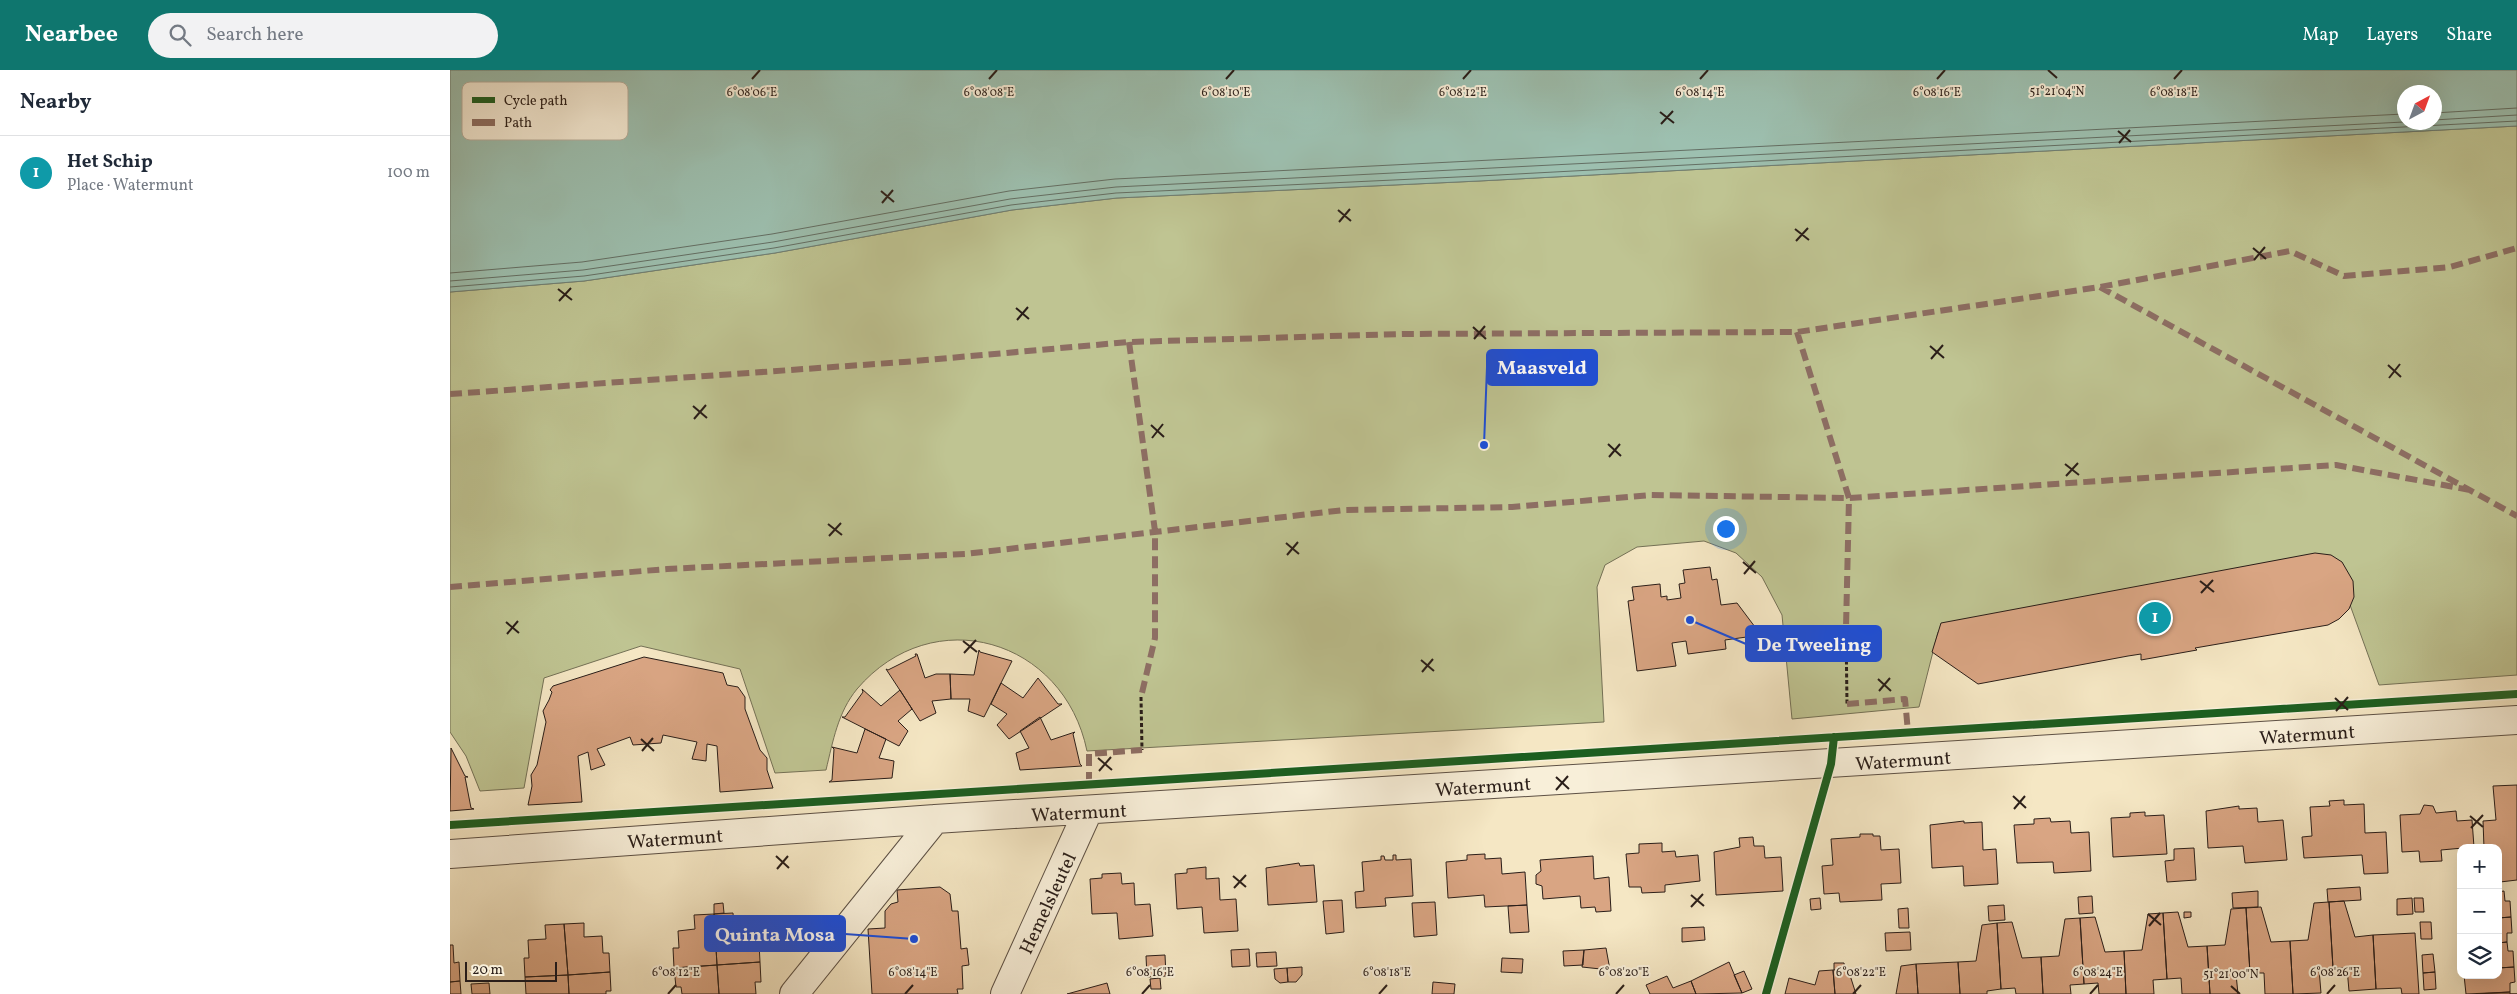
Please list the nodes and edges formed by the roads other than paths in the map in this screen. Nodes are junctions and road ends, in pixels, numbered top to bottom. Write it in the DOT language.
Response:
graph roads {
  1 [pos="2517,720"];
  2 [pos="1088,811"];
  3 [pos="935,820"];
  4 [pos="450,854"];
  5 [pos="794,994"];
  6 [pos="1005,994"];
  1 -- 2 [label="street, Watermunt"];
  2 -- 3 [label="street, Watermunt"];
  2 -- 6 [label="street, Hemelsleutel"];
  3 -- 4 [label="street, Watermunt"];
  3 -- 5 [label="street"];
}
